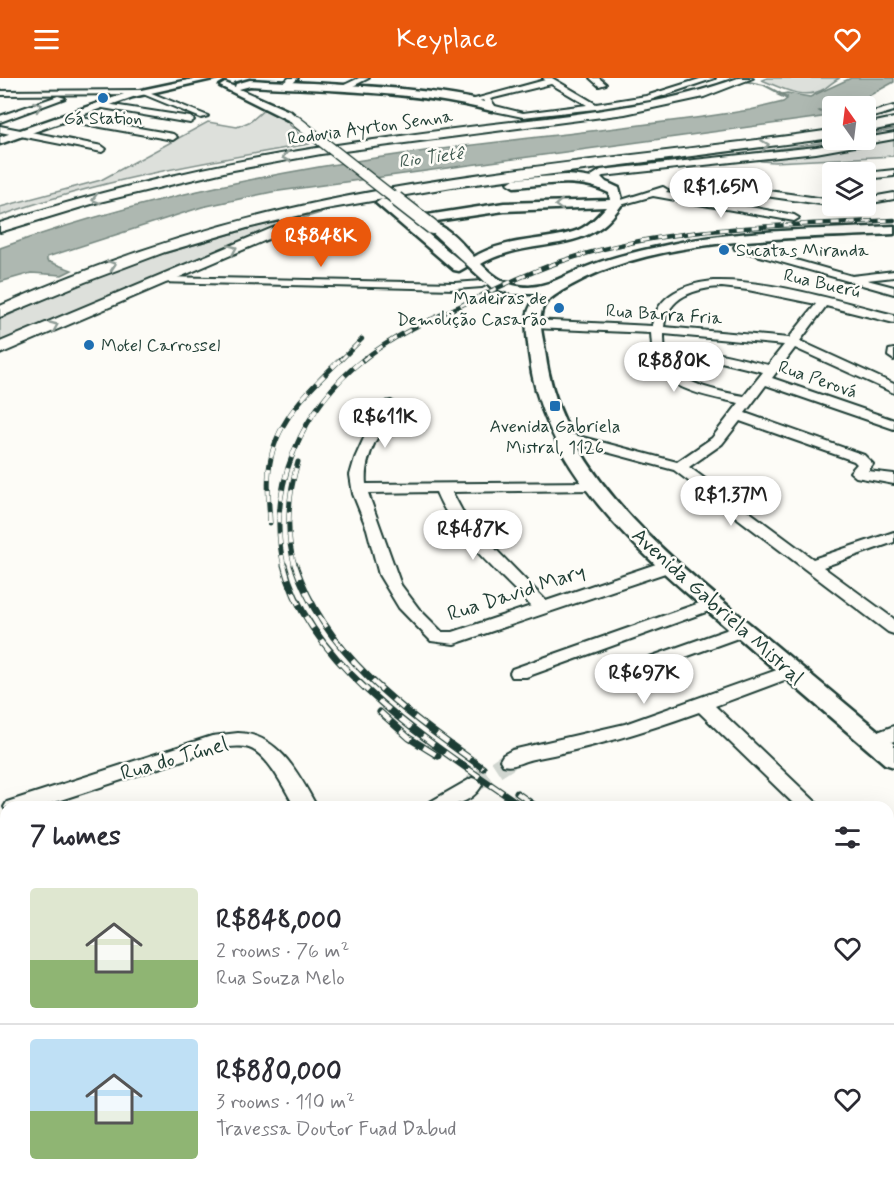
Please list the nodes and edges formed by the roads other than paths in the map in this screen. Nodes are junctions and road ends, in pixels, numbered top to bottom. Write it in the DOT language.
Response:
graph roads {
  1 [pos="209,78"];
  2 [pos="224,78"];
  3 [pos="365,78"];
  4 [pos="594,78"];
  5 [pos="711,78"];
  6 [pos="748,78"];
  7 [pos="549,80"];
  8 [pos="290,82"];
  9 [pos="602,84"];
  10 [pos="239,86"];
  11 [pos="342,88"];
  12 [pos="75,92"];
  13 [pos="113,92"];
  14 [pos="144,92"];
  15 [pos="0,93"];
  16 [pos="20,93"];
  17 [pos="130,95"];
  18 [pos="0,99"];
  19 [pos="265,103"];
  20 [pos="100,105"];
  21 [pos="490,107"];
  22 [pos="595,107"];
  23 [pos="894,108"];
  24 [pos="512,114"];
  25 [pos="876,114"];
  26 [pos="204,116"];
  27 [pos="65,118"];
  28 [pos="0,119"];
  29 [pos="190,120"];
  30 [pos="894,122"];
  31 [pos="876,126"];
  32 [pos="0,129"];
  33 [pos="23,133"];
  34 [pos="822,136"];
  35 [pos="894,136"];
  36 [pos="173,137"];
  37 [pos="0,141"];
  38 [pos="365,144"];
  39 [pos="102,149"];
  40 [pos="686,160"];
  41 [pos="894,173"];
  42 [pos="876,175"];
  43 [pos="600,182"];
  44 [pos="686,182"];
  45 [pos="514,183"];
  46 [pos="653,193"];
  47 [pos="894,196"];
  48 [pos="382,199"];
  49 [pos="876,199"];
  50 [pos="822,202"];
  51 [pos="617,203"];
  52 [pos="794,218"];
  53 [pos="406,222"];
  54 [pos="432,227"];
  55 [pos="0,228"];
  56 [pos="894,230"];
  57 [pos="445,234"];
  58 [pos="894,237"];
  59 [pos="527,243"];
  60 [pos="736,244"];
  61 [pos="693,248"];
  62 [pos="894,274"];
  63 [pos="476,275"];
  64 [pos="844,278"];
  65 [pos="161,280"];
  66 [pos="560,285"];
  67 [pos="894,291"];
  68 [pos="824,300"];
  69 [pos="0,312"];
  70 [pos="538,318"];
  71 [pos="894,320"];
  72 [pos="656,330"];
  73 [pos="793,342"];
  74 [pos="0,349"];
  75 [pos="677,353"];
  76 [pos="767,375"];
  77 [pos="894,389"];
  78 [pos="748,401"];
  79 [pos="391,405"];
  80 [pos="737,415"];
  81 [pos="894,425"];
  82 [pos="563,436"];
  83 [pos="679,467"];
  84 [pos="894,479"];
  85 [pos="593,485"];
  86 [pos="442,487"];
  87 [pos="360,489"];
  88 [pos="894,537"];
  89 [pos="668,566"];
  90 [pos="810,566"];
  91 [pos="711,604"];
  92 [pos="543,608"];
  93 [pos="894,628"];
  94 [pos="743,630"];
  95 [pos="791,671"];
  96 [pos="519,673"];
  97 [pos="620,674"];
  98 [pos="702,704"];
  99 [pos="884,737"];
  100 [pos="894,758"];
  101 [pos="510,760"];
  102 [pos="472,785"];
  103 [pos="34,801"];
  104 [pos="302,801"];
  105 [pos="453,801"];
  106 [pos="804,801"];
  1 -- 14 [label="main road"];
  1 -- 19 [label="main road"];
  2 -- 10 [label="main road"];
  3 -- 11 [label="street"];
  4 -- 9 [label="street"];
  5 -- 22 [label="street"];
  6 -- 38 [label="highway, Rodovia Ayrton Senna"];
  7 -- 21 [label="street"];
  7 -- 22 [label="street"];
  8 -- 10 [label="main road"];
  8 -- 11 [label="main road"];
  10 -- 19 [label="main road"];
  11 -- 21 [label="main road"];
  12 -- 13 [label="street"];
  12 -- 16 [label="street"];
  28 -- 12 [label="street, one-way"];
  13 -- 14 [label="street"];
  13 -- 17 [label="street"];
  14 -- 17 [label="main road"];
  14 -- 26 [label="street"];
  15 -- 16 [label="street"];
  16 -- 18 [label="street"];
  17 -- 20 [label="main road"];
  19 -- 54 [label="main road, bridge"];
  20 -- 27 [label="main road"];
  20 -- 29 [label="street"];
  21 -- 24 [label="highway"];
  21 -- 38 [label="highway"];
  22 -- 24 [label="street"];
  23 -- 25 [label="street"];
  27 -- 33 [label="main road"];
  27 -- 36 [label="street"];
  30 -- 31 [label="highway"];
  32 -- 33 [label="street"];
  33 -- 37 [label="main road"];
  33 -- 39 [label="street"];
  40 -- 34 [label="highway, one-way"];
  35 -- 40 [label="street"];
  38 -- 55 [label="highway, Rodovia Ayrton Senna, one-way"];
  40 -- 43 [label="street"];
  40 -- 44 [label="street"];
  40 -- 45 [label="highway"];
  40 -- 48 [label="highway"];
  41 -- 42 [label="street"];
  43 -- 45 [label="main road"];
  43 -- 51 [label="main road"];
  44 -- 46 [label="street"];
  44 -- 50 [label="street"];
  45 -- 48 [label="highway"];
  46 -- 51 [label="street"];
  46 -- 52 [label="street"];
  47 -- 49 [label="street"];
  48 -- 53 [label="main road"];
  65 -- 48 [label="highway, one-way"];
  69 -- 48 [label="highway, one-way"];
  51 -- 53 [label="main road, one-way"];
  51 -- 59 [label="main road"];
  53 -- 63 [label="main road"];
  54 -- 57 [label="main road"];
  54 -- 63 [label="main road"];
  56 -- 60 [label="main road"];
  57 -- 59 [label="main road"];
  57 -- 63 [label="main road"];
  58 -- 60 [label="main road"];
  59 -- 63 [label="main road"];
  60 -- 61 [label="main road"];
  60 -- 64 [label="street"];
  61 -- 66 [label="main road"];
  61 -- 70 [label="main road"];
  62 -- 64 [label="street"];
  63 -- 65 [label="street"];
  63 -- 66 [label="main road"];
  63 -- 70 [label="main road"];
  64 -- 67 [label="street"];
  74 -- 65 [label="highway, one-way"];
  66 -- 70 [label="main road"];
  68 -- 71 [label="street, Rua Buerú"];
  68 -- 72 [label="street, Rua Buerú"];
  68 -- 73 [label="street"];
  70 -- 72 [label="street, Rua Barra Fria"];
  70 -- 82 [label="main road, Avenida Gabriela Mistral"];
  72 -- 73 [label="street, Rua Barra Fria"];
  72 -- 78 [label="street"];
  73 -- 76 [label="street"];
  73 -- 77 [label="street, Rua Barra Fria"];
  75 -- 76 [label="street, Rua Perová"];
  76 -- 78 [label="street"];
  76 -- 81 [label="street, Rua Perová"];
  78 -- 80 [label="street"];
  79 -- 87 [label="street"];
  80 -- 83 [label="street"];
  80 -- 84 [label="street"];
  82 -- 83 [label="street"];
  82 -- 85 [label="main road, Avenida Gabriela Mistral"];
  83 -- 90 [label="street"];
  85 -- 86 [label="street"];
  85 -- 89 [label="main road, Avenida Gabriela Mistral"];
  86 -- 87 [label="street"];
  86 -- 92 [label="street"];
  87 -- 92 [label="street, Rua David Mary"];
  88 -- 90 [label="street"];
  89 -- 91 [label="main road, Avenida Gabriela Mistral"];
  89 -- 92 [label="street, Rua David Mary"];
  90 -- 93 [label="street"];
  91 -- 94 [label="main road, Avenida Gabriela Mistral"];
  91 -- 96 [label="street"];
  94 -- 95 [label="main road, Avenida Gabriela Mistral"];
  94 -- 97 [label="street"];
  95 -- 98 [label="street"];
  95 -- 99 [label="main road, Avenida Gabriela Mistral"];
  98 -- 101 [label="street"];
  98 -- 106 [label="street"];
  99 -- 100 [label="main road, Avenida Gabriela Mistral"];
  102 -- 105 [label="street"];
  103 -- 104 [label="street, Rua do Túnel"];
}
